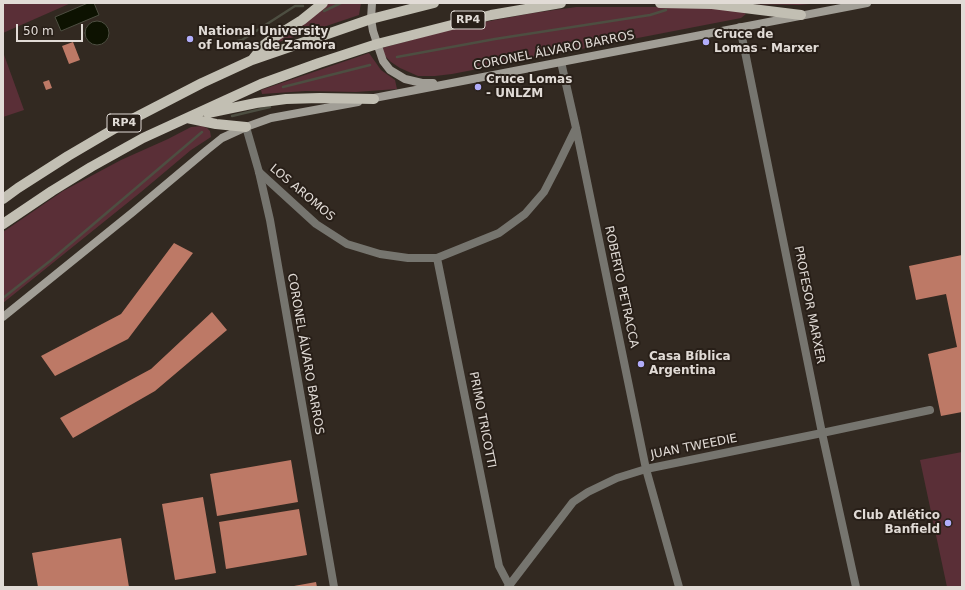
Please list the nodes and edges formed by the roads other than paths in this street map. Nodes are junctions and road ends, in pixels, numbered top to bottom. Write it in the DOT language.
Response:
graph roads {
  1 [pos="323,3"];
  2 [pos="372,3"];
  3 [pos="434,3"];
  4 [pos="561,3"];
  5 [pos="660,3"];
  6 [pos="867,3"];
  7 [pos="801,15"];
  8 [pos="371,19"];
  9 [pos="740,27"];
  10 [pos="377,44"];
  11 [pos="252,60"];
  12 [pos="561,62"];
  13 [pos="449,84"];
  14 [pos="374,98"];
  15 [pos="186,118"];
  16 [pos="246,127"];
  17 [pos="576,128"];
  18 [pos="258,172"];
  19 [pos="3,199"];
  20 [pos="3,224"];
  21 [pos="437,258"];
  22 [pos="3,317"];
  23 [pos="930,410"];
  24 [pos="822,433"];
  25 [pos="646,468"];
  26 [pos="508,586"];
  27 [pos="334,587"];
  28 [pos="678,587"];
  29 [pos="856,587"];
  1 -- 11 [label="main road"];
  2 -- 8 [label="main road"];
  3 -- 8 [label="main road, RP4"];
  4 -- 10 [label="main road, RP4"];
  5 -- 7 [label="main road"];
  6 -- 7 [label="main road, CORONEL ÁLVARO BARROS"];
  7 -- 9 [label="main road, CORONEL ÁLVARO BARROS"];
  8 -- 10 [label="main road"];
  8 -- 11 [label="main road, RP4"];
  9 -- 12 [label="main road, CORONEL ÁLVARO BARROS"];
  9 -- 24 [label="street, PROFESOR MARXER"];
  10 -- 13 [label="main road"];
  10 -- 15 [label="main road, RP4"];
  11 -- 19 [label="main road, RP4"];
  12 -- 13 [label="main road, CORONEL ÁLVARO BARROS"];
  12 -- 17 [label="street, ROBERTO PETRACCA"];
  13 -- 14 [label="main road, CORONEL ÁLVARO BARROS"];
  14 -- 15 [label="main road"];
  14 -- 16 [label="main road, CORONEL ÁLVARO BARROS"];
  15 -- 16 [label="main road"];
  15 -- 20 [label="main road, RP4"];
  16 -- 18 [label="street, CORONEL ÁLVARO BARROS"];
  16 -- 22 [label="main road, CORONEL ÁLVARO BARROS"];
  17 -- 21 [label="street, LOS AROMOS"];
  17 -- 25 [label="street, ROBERTO PETRACCA"];
  18 -- 21 [label="street, LOS AROMOS"];
  18 -- 27 [label="street, CORONEL ÁLVARO BARROS"];
  21 -- 26 [label="street, PRIMO TRICOTTI"];
  23 -- 24 [label="street, JUAN TWEEDIE"];
  24 -- 25 [label="street, JUAN TWEEDIE"];
  24 -- 29 [label="street, PROFESOR MARXER"];
  25 -- 26 [label="street, JUAN TWEEDIE"];
  25 -- 28 [label="street, ROBERTO PETRACCA"];
}
